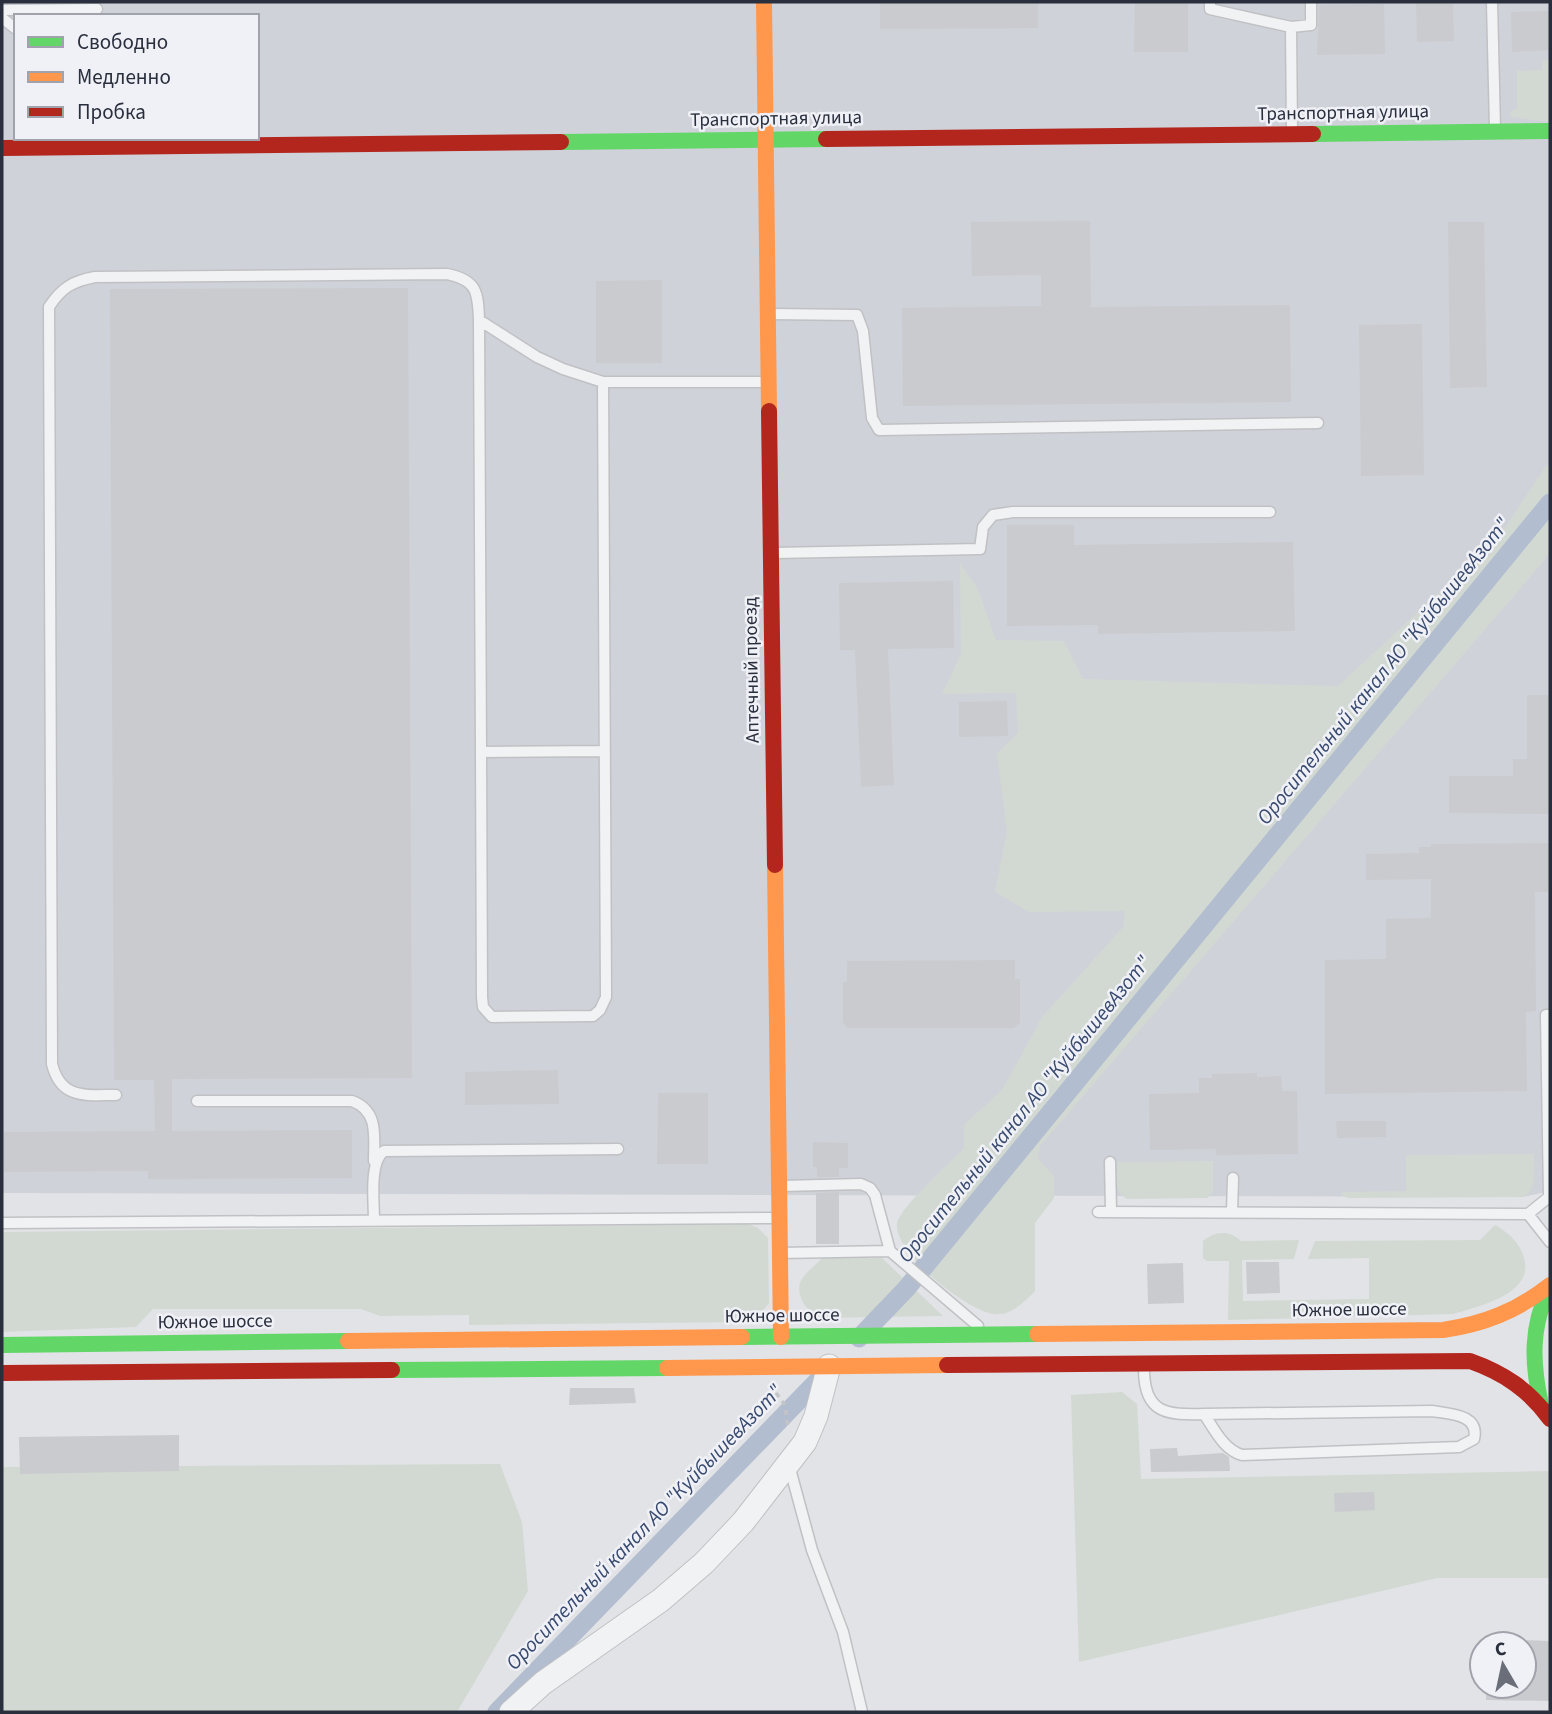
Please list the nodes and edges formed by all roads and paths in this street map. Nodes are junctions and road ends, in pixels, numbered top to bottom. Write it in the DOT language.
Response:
graph roads {
  1 [pos="7,2"];
  2 [pos="764,2"];
  3 [pos="1210,2"];
  4 [pos="1311,2"];
  5 [pos="1492,2"];
  6 [pos="2,7"];
  7 [pos="96,9"];
  8 [pos="1291,27"];
  9 [pos="1550,131"];
  10 [pos="1496,132"];
  11 [pos="1292,134"];
  12 [pos="766,140"];
  13 [pos="145,142"];
  14 [pos="2,148"];
  15 [pos="768,314"];
  16 [pos="479,320"];
  17 [pos="603,382"];
  18 [pos="769,382"];
  19 [pos="1318,423"];
  20 [pos="1270,512"];
  21 [pos="772,553"];
  22 [pos="481,751"];
  23 [pos="604,751"];
  24 [pos="1550,1015"];
  25 [pos="117,1095"];
  26 [pos="197,1101"];
  27 [pos="618,1149"];
  28 [pos="1110,1162"];
  29 [pos="374,1164"];
  30 [pos="1233,1178"];
  31 [pos="780,1186"];
  32 [pos="1098,1212"];
  33 [pos="1111,1212"];
  34 [pos="1232,1212"];
  35 [pos="1528,1214"];
  36 [pos="781,1218"];
  37 [pos="374,1220"];
  38 [pos="2,1223"];
  39 [pos="1550,1242"];
  40 [pos="890,1251"];
  41 [pos="781,1253"];
  42 [pos="1550,1287"];
  43 [pos="1527,1329"];
  44 [pos="1550,1329"];
  45 [pos="1443,1330"];
  46 [pos="1495,1330"];
  47 [pos="988,1335"];
  48 [pos="781,1337"];
  49 [pos="2,1345"];
  50 [pos="1471,1360"];
  51 [pos="1496,1360"];
  52 [pos="1527,1360"];
  53 [pos="1550,1360"];
  54 [pos="1144,1363"];
  55 [pos="829,1366"];
  56 [pos="2,1373"];
  57 [pos="765,1387"];
  58 [pos="1546,1412"];
  59 [pos="1204,1414"];
  60 [pos="786,1434"];
  61 [pos="789,1465"];
  62 [pos="511,1712"];
  63 [pos="862,1712"];
  1 -- 6 [label="lane"];
  2 -- 12 [label="main road, Аптечный проезд"];
  3 -- 8 [label="lane"];
  4 -- 8 [label="lane"];
  5 -- 10 [label="lane"];
  6 -- 7 [label="lane"];
  8 -- 11 [label="lane"];
  9 -- 10 [label="main road, Транспортная улица"];
  10 -- 11 [label="main road, Транспортная улица"];
  11 -- 12 [label="main road, Транспортная улица"];
  12 -- 13 [label="main road, Транспортная улица"];
  12 -- 15 [label="main road, Аптечный проезд"];
  13 -- 14 [label="main road, Транспортная улица"];
  15 -- 18 [label="main road, Аптечный проезд"];
  15 -- 19 [label="lane"];
  16 -- 17 [label="lane"];
  16 -- 22 [label="lane"];
  16 -- 25 [label="lane"];
  17 -- 18 [label="lane"];
  17 -- 23 [label="lane"];
  18 -- 21 [label="main road, Аптечный проезд"];
  20 -- 21 [label="lane"];
  21 -- 31 [label="main road, Аптечный проезд"];
  22 -- 23 [label="lane"];
  22 -- 23 [label="lane"];
  24 -- 35 [label="lane"];
  26 -- 29 [label="lane"];
  27 -- 29 [label="lane"];
  28 -- 33 [label="lane"];
  29 -- 37 [label="lane"];
  30 -- 34 [label="lane"];
  31 -- 36 [label="main road, Аптечный проезд"];
  31 -- 40 [label="lane"];
  32 -- 33 [label="lane"];
  33 -- 34 [label="lane"];
  34 -- 35 [label="lane"];
  35 -- 39 [label="lane"];
  36 -- 37 [label="lane"];
  36 -- 41 [label="main road, Аптечный проезд"];
  37 -- 38 [label="lane"];
  40 -- 41 [label="lane"];
  40 -- 47 [label="lane"];
  41 -- 48 [label="main road, Аптечный проезд"];
  42 -- 43 [label="main road, Южное шоссе"];
  42 -- 45 [label="main road, Южное шоссе"];
  43 -- 44 [label="lane"];
  43 -- 52 [label="main road, Южное шоссе"];
  45 -- 46 [label="lane"];
  45 -- 47 [label="main road, Южное шоссе"];
  47 -- 48 [label="main road, Южное шоссе"];
  48 -- 49 [label="main road, Южное шоссе"];
  50 -- 51 [label="lane"];
  50 -- 54 [label="main road, Южное шоссе"];
  50 -- 58 [label="main road, Южное шоссе"];
  52 -- 53 [label="lane"];
  52 -- 58 [label="main road, Южное шоссе"];
  54 -- 55 [label="main road, Южное шоссе"];
  54 -- 59 [label="lane"];
  55 -- 56 [label="main road, Южное шоссе"];
  55 -- 61 [label="street"];
  57 -- 60 [label="path"];
  59 -- 59 [label="lane"];
  61 -- 62 [label="street"];
  61 -- 63 [label="lane"];
}
